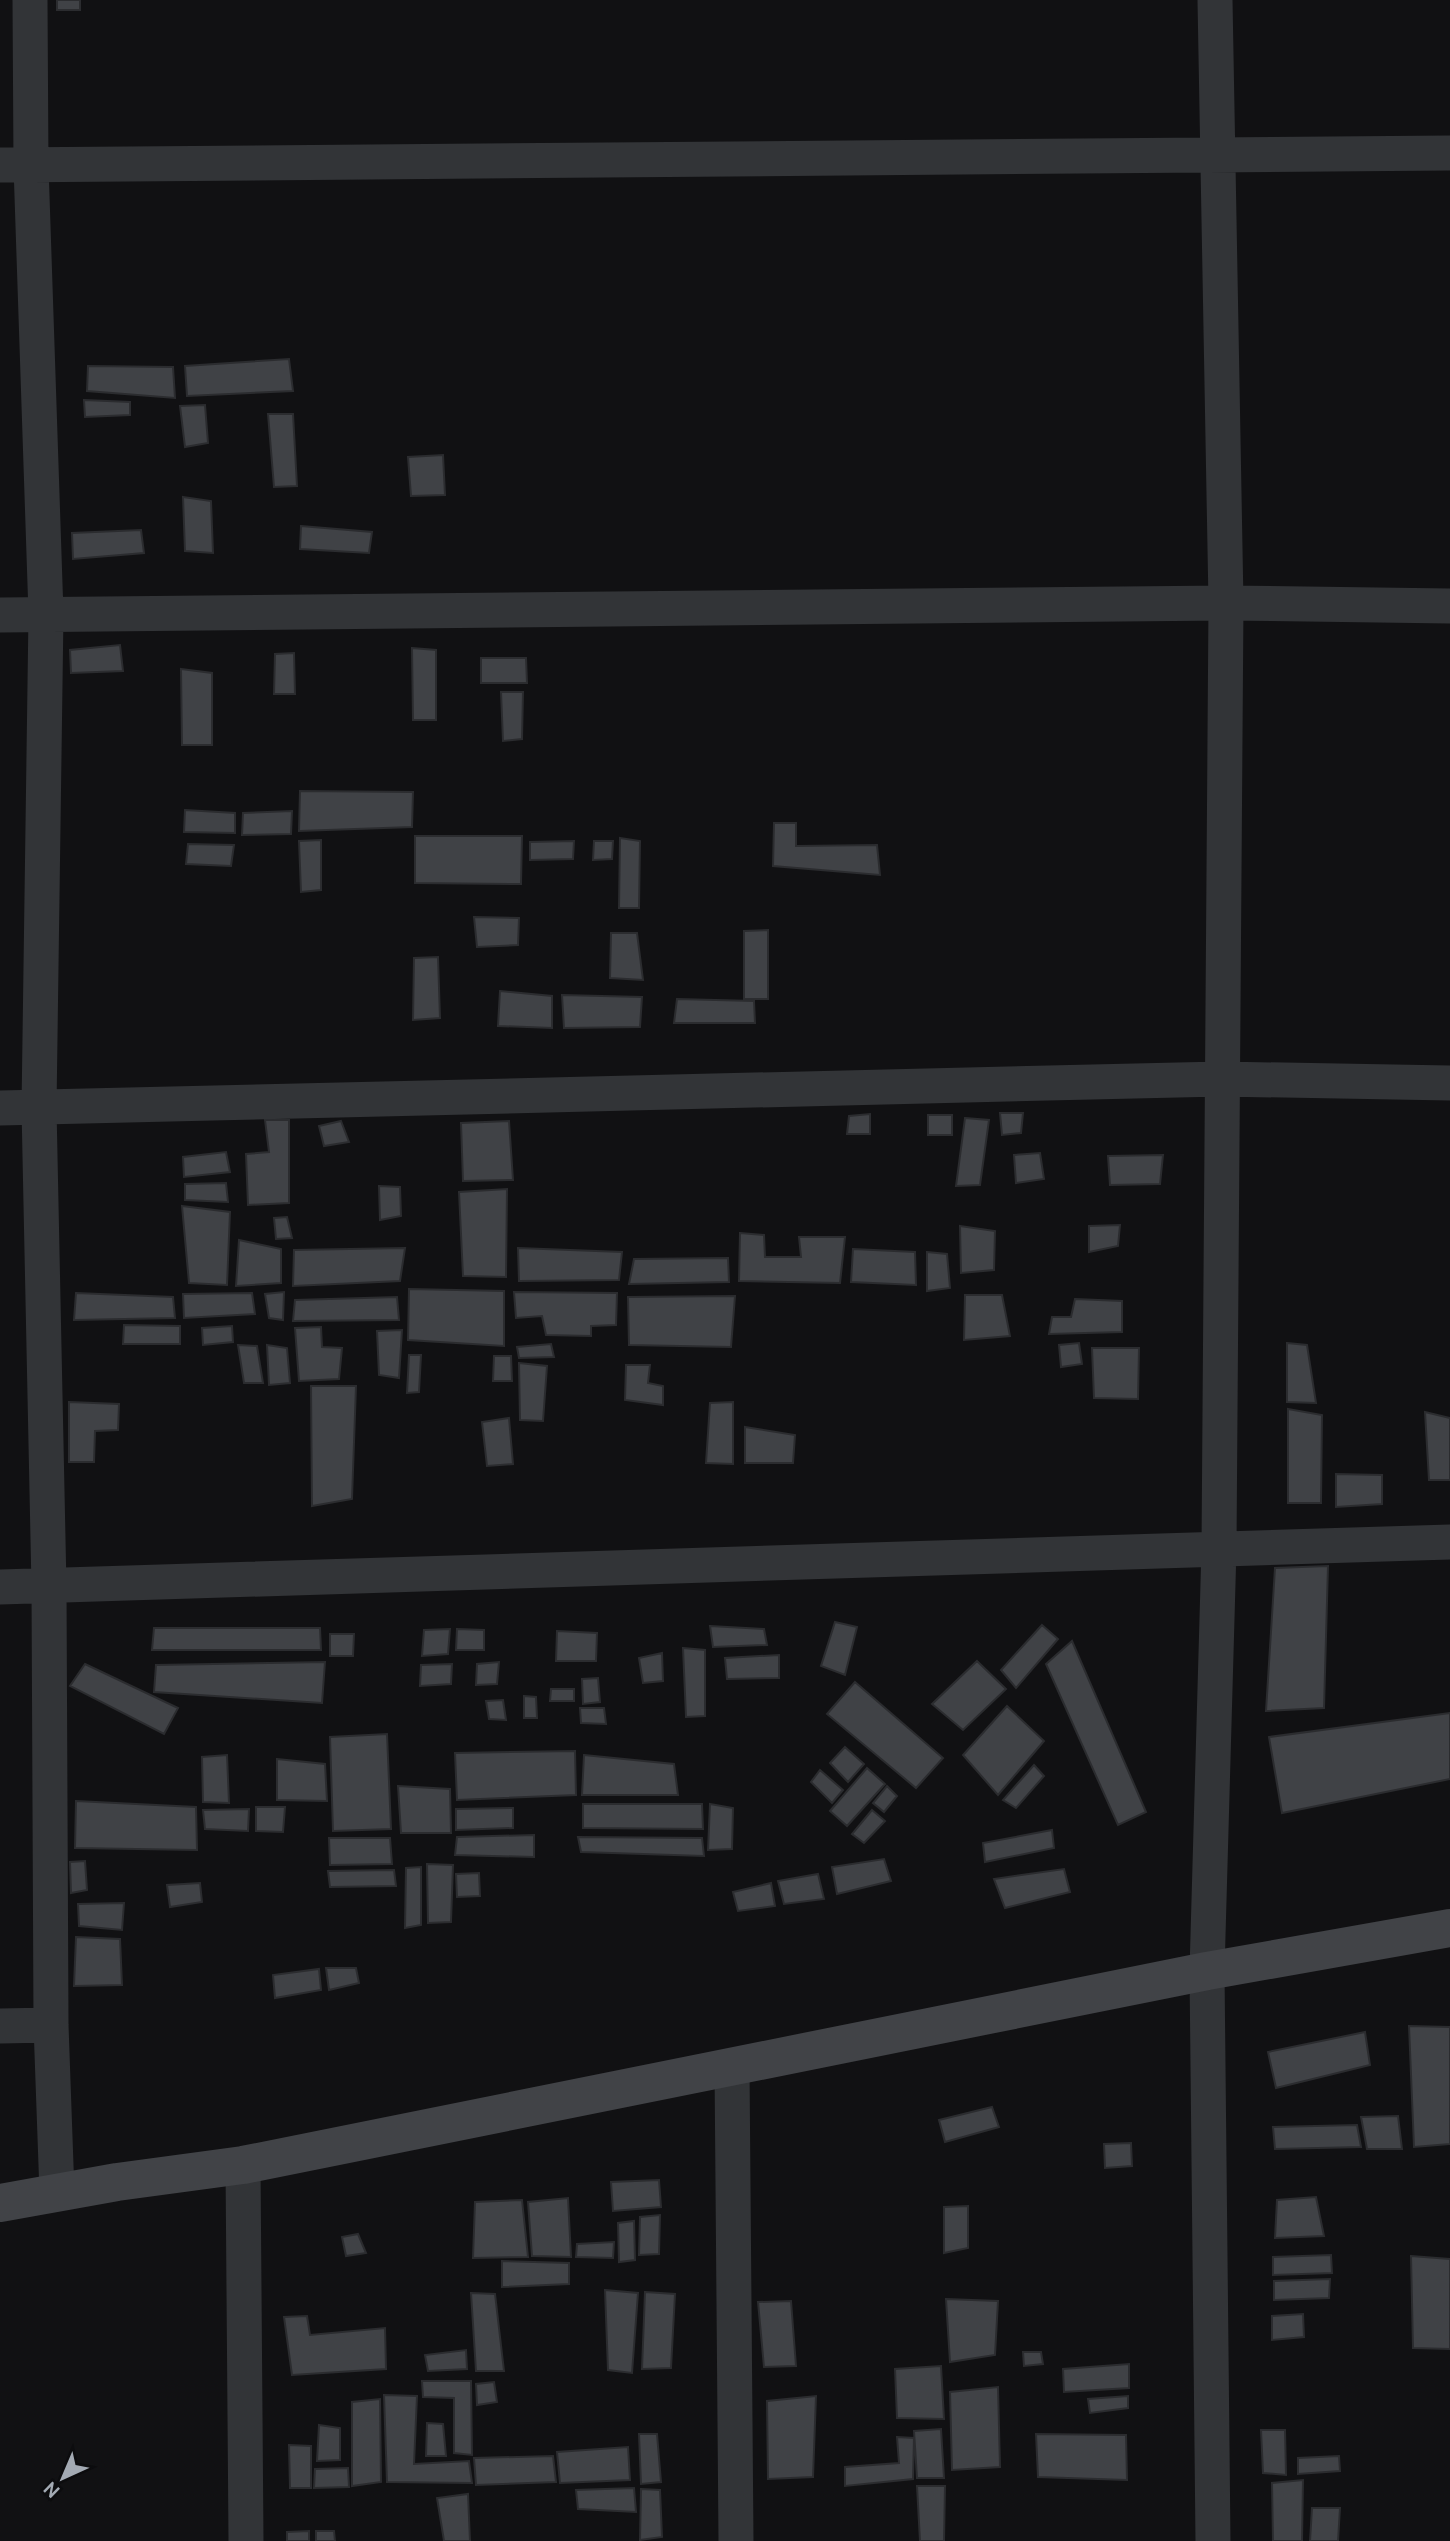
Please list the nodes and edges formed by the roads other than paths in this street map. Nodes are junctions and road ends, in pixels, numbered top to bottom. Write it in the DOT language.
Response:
graph roads {
  1 [pos="30,0"];
  2 [pos="1215,0"];
  3 [pos="1450,153"];
  4 [pos="1220,156"];
  5 [pos="15,165"];
  6 [pos="1226,603"];
  7 [pos="1450,607"];
  8 [pos="46,614"];
  9 [pos="0,615"];
  10 [pos="1221,1079"];
  11 [pos="1450,1083"];
  12 [pos="0,1108"];
  13 [pos="39,1108"];
  14 [pos="1450,1542"];
  15 [pos="1219,1548"];
  16 [pos="0,1587"];
  17 [pos="49,1587"];
  18 [pos="1450,1928"];
  19 [pos="1207,1970"];
  20 [pos="51,2025"];
  21 [pos="0,2026"];
  22 [pos="732,2066"];
  23 [pos="243,2165"];
  24 [pos="57,2193"];
  25 [pos="0,2203"];
  26 [pos="246,2541"];
  27 [pos="736,2541"];
  28 [pos="1213,2541"];
  1 -- 5 [label="street"];
  2 -- 4 [label="street"];
  3 -- 4 [label="street"];
  4 -- 5 [label="street"];
  4 -- 6 [label="street"];
  5 -- 8 [label="street"];
  6 -- 7 [label="street"];
  6 -- 8 [label="street"];
  6 -- 10 [label="street"];
  8 -- 9 [label="street"];
  8 -- 13 [label="street"];
  10 -- 11 [label="street"];
  10 -- 13 [label="street"];
  10 -- 15 [label="street"];
  12 -- 13 [label="street"];
  13 -- 17 [label="street"];
  14 -- 15 [label="street"];
  15 -- 17 [label="street"];
  15 -- 19 [label="street"];
  16 -- 17 [label="street"];
  17 -- 20 [label="street"];
  18 -- 19 [label="street"];
  19 -- 22 [label="street"];
  19 -- 28 [label="street"];
  20 -- 21 [label="street"];
  20 -- 24 [label="street"];
  22 -- 23 [label="street"];
  22 -- 27 [label="street"];
  23 -- 24 [label="street"];
  23 -- 26 [label="street"];
  24 -- 25 [label="street"];
}
